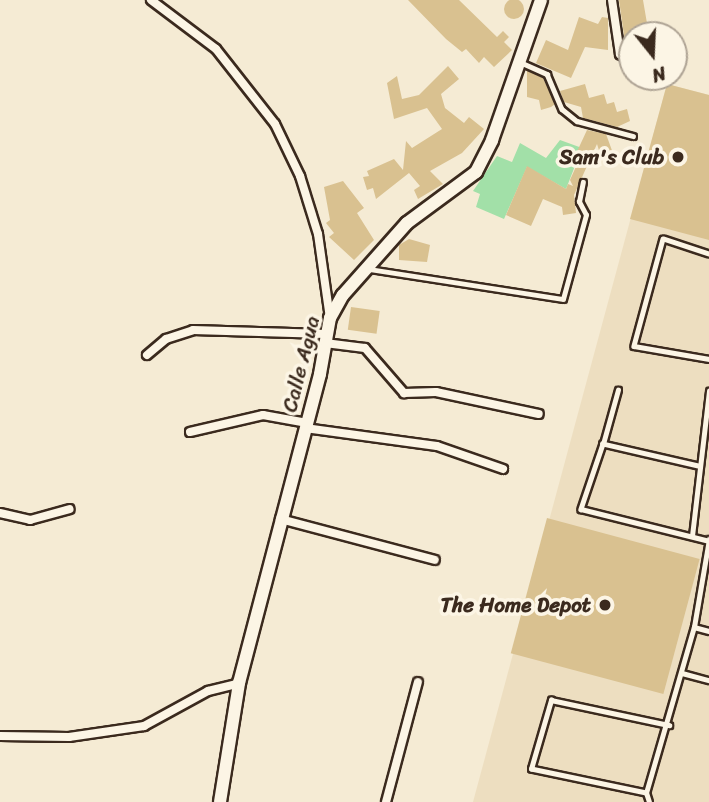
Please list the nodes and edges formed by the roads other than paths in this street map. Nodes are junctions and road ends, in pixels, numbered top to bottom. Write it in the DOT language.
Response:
graph roads {
  1 [pos="541,0"];
  2 [pos="612,0"];
  3 [pos="155,1"];
  4 [pos="618,40"];
  5 [pos="519,62"];
  6 [pos="633,136"];
  7 [pos="583,182"];
  8 [pos="709,254"];
  9 [pos="364,268"];
  10 [pos="330,318"];
  11 [pos="325,339"];
  12 [pos="147,355"];
  13 [pos="709,359"];
  14 [pos="618,390"];
  15 [pos="709,391"];
  16 [pos="539,414"];
  17 [pos="306,426"];
  18 [pos="190,432"];
  19 [pos="603,444"];
  20 [pos="698,466"];
  21 [pos="503,469"];
  22 [pos="70,509"];
  23 [pos="0,513"];
  24 [pos="280,519"];
  25 [pos="692,536"];
  26 [pos="709,540"];
  27 [pos="435,560"];
  28 [pos="694,627"];
  29 [pos="709,631"];
  30 [pos="682,673"];
  31 [pos="709,680"];
  32 [pos="418,682"];
  33 [pos="239,683"];
  34 [pos="669,725"];
  35 [pos="0,736"];
  36 [pos="646,793"];
  37 [pos="220,802"];
  38 [pos="386,802"];
  39 [pos="649,802"];
  1 -- 5 [label="street, Calle Agua"];
  2 -- 4 [label="street"];
  3 -- 10 [label="street"];
  5 -- 6 [label="lane"];
  5 -- 9 [label="street, Calle Agua"];
  7 -- 9 [label="lane"];
  8 -- 13 [label="lane"];
  9 -- 10 [label="street, Calle Agua"];
  10 -- 11 [label="street, Calle Agua"];
  11 -- 12 [label="street"];
  11 -- 16 [label="street"];
  11 -- 17 [label="street, Calle Agua"];
  14 -- 19 [label="lane"];
  15 -- 20 [label="lane"];
  17 -- 18 [label="street"];
  17 -- 21 [label="street"];
  17 -- 24 [label="street, Calle Agua"];
  19 -- 20 [label="lane"];
  19 -- 25 [label="lane"];
  20 -- 25 [label="lane"];
  22 -- 23 [label="street"];
  24 -- 27 [label="street"];
  24 -- 33 [label="street, Calle Agua"];
  25 -- 26 [label="lane"];
  26 -- 28 [label="lane"];
  28 -- 29 [label="lane"];
  28 -- 30 [label="lane"];
  30 -- 31 [label="lane"];
  30 -- 34 [label="lane"];
  32 -- 38 [label="street"];
  33 -- 35 [label="street"];
  33 -- 37 [label="street, Calle Agua"];
  34 -- 36 [label="lane"];
  34 -- 36 [label="lane"];
  36 -- 39 [label="lane"];
}
